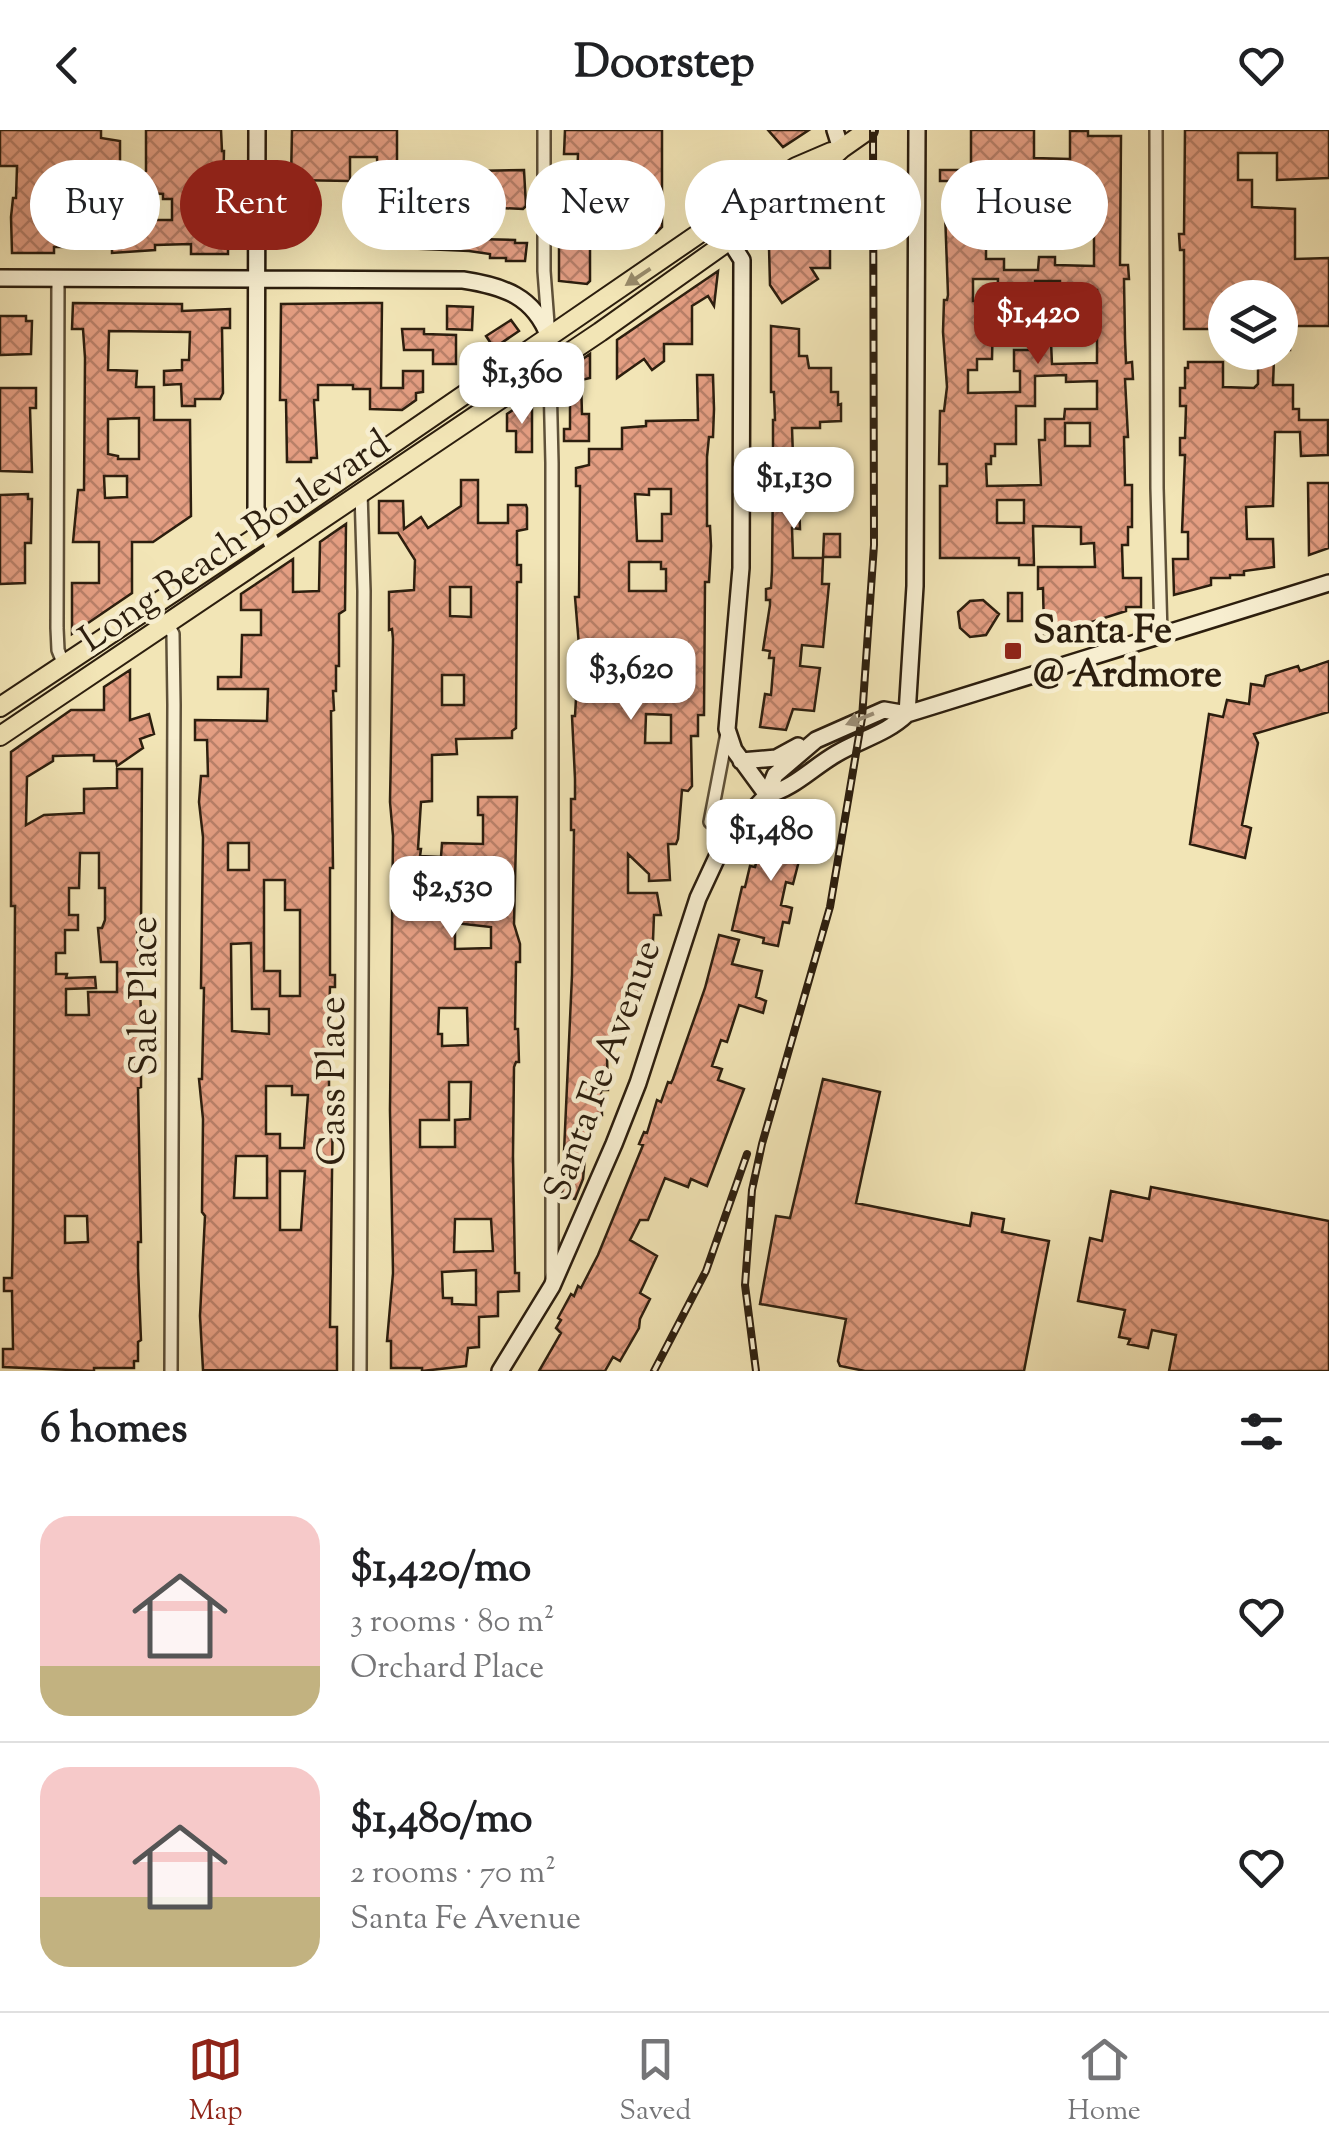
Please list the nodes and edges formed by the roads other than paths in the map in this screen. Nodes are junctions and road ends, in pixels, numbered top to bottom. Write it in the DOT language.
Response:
graph roads {
  1 [pos="257,130"];
  2 [pos="544,130"];
  3 [pos="868,130"];
  4 [pos="917,130"];
  5 [pos="1156,130"];
  6 [pos="838,139"];
  7 [pos="806,160"];
  8 [pos="819,160"];
  9 [pos="685,244"];
  10 [pos="713,250"];
  11 [pos="737,250"];
  12 [pos="0,278"];
  13 [pos="58,278"];
  14 [pos="256,279"];
  15 [pos="549,337"];
  16 [pos="550,365"];
  17 [pos="361,492"];
  18 [pos="266,531"];
  19 [pos="275,550"];
  20 [pos="1329,583"];
  21 [pos="168,623"];
  22 [pos="1161,635"];
  23 [pos="64,665"];
  24 [pos="0,707"];
  25 [pos="906,714"];
  26 [pos="728,729"];
  27 [pos="0,736"];
  28 [pos="816,740"];
  29 [pos="741,761"];
  30 [pos="767,795"];
  31 [pos="710,822"];
  32 [pos="552,1286"];
  33 [pos="172,1371"];
  34 [pos="360,1371"];
  35 [pos="500,1371"];
  1 -- 14 [label="street"];
  2 -- 15 [label="street"];
  3 -- 6 [label="main road, Long Beach Boulevard"];
  4 -- 25 [label="street"];
  5 -- 22 [label="street"];
  6 -- 7 [label="main road, Long Beach Boulevard"];
  6 -- 8 [label="main road, Long Beach Boulevard"];
  9 -- 15 [label="main road, Long Beach Boulevard, one-way"];
  10 -- 16 [label="main road, Long Beach Boulevard"];
  11 -- 26 [label="street"];
  12 -- 13 [label="street"];
  13 -- 14 [label="street"];
  13 -- 23 [label="street"];
  14 -- 15 [label="street"];
  14 -- 18 [label="street"];
  15 -- 16 [label="street"];
  15 -- 18 [label="main road, Long Beach Boulevard"];
  16 -- 17 [label="main road, Long Beach Boulevard"];
  16 -- 32 [label="street"];
  17 -- 19 [label="main road, Long Beach Boulevard"];
  17 -- 34 [label="street, Cass Place"];
  18 -- 19 [label="street"];
  18 -- 23 [label="main road, Long Beach Boulevard"];
  19 -- 21 [label="main road, Long Beach Boulevard"];
  20 -- 22 [label="street, Santa Fe Avenue"];
  21 -- 27 [label="main road, Long Beach Boulevard"];
  21 -- 33 [label="street, Sale Place"];
  22 -- 25 [label="street, Santa Fe Avenue"];
  23 -- 24 [label="main road, Long Beach Boulevard"];
  25 -- 28 [label="street, Santa Fe Avenue, one-way"];
  25 -- 30 [label="street, Santa Fe Avenue"];
  26 -- 29 [label="street"];
  26 -- 31 [label="street"];
  28 -- 29 [label="street"];
  28 -- 30 [label="street, Santa Fe Avenue"];
  29 -- 30 [label="street"];
  30 -- 32 [label="street, Santa Fe Avenue"];
  32 -- 35 [label="street, Santa Fe Avenue"];
}
